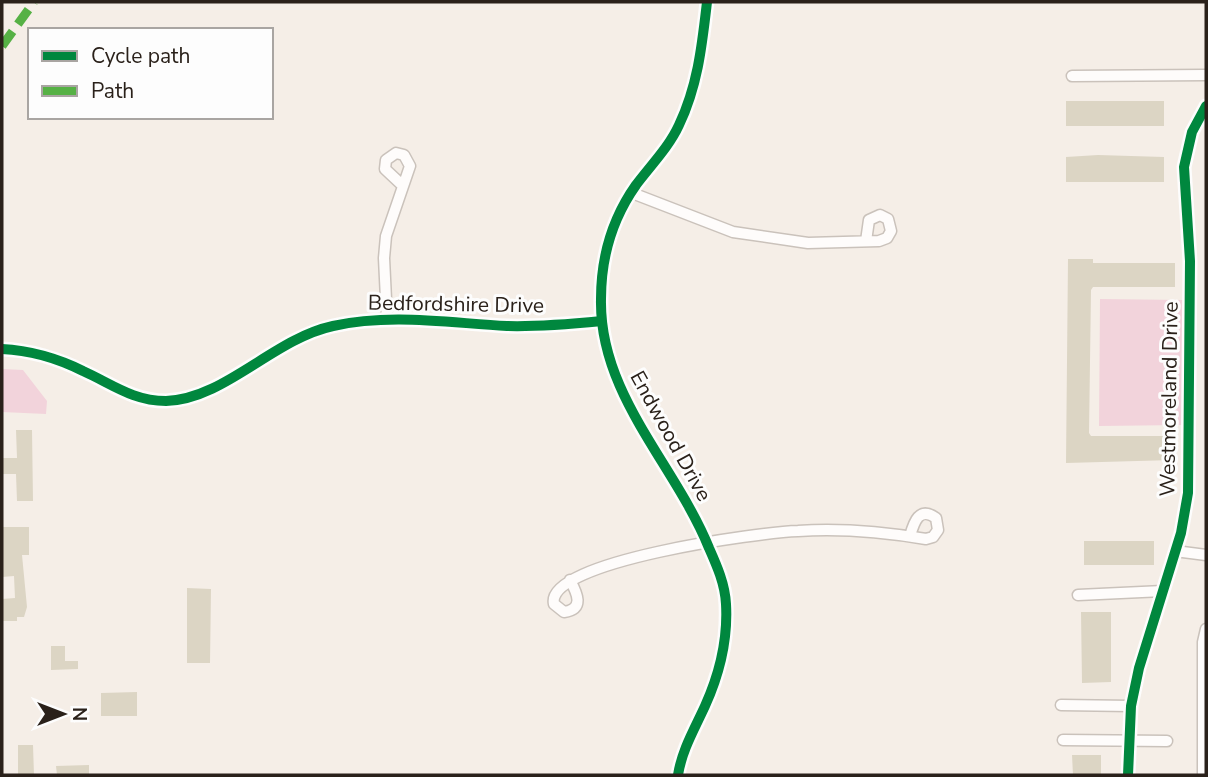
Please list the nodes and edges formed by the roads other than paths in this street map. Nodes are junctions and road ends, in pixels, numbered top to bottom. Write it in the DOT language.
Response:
graph roads {
  1 [pos="707,2"];
  2 [pos="1206,75"];
  3 [pos="1072,76"];
  4 [pos="1206,106"];
  5 [pos="401,184"];
  6 [pos="632,193"];
  7 [pos="866,241"];
  8 [pos="387,320"];
  9 [pos="603,321"];
  10 [pos="2,349"];
  11 [pos="909,536"];
  12 [pos="707,543"];
  13 [pos="1175,551"];
  14 [pos="1206,555"];
  15 [pos="570,580"];
  16 [pos="1163,591"];
  17 [pos="1078,595"];
  18 [pos="1206,629"];
  19 [pos="1061,705"];
  20 [pos="1131,706"];
  21 [pos="1128,739"];
  22 [pos="1063,740"];
  23 [pos="1167,741"];
  24 [pos="678,775"];
  25 [pos="1128,775"];
  26 [pos="1203,775"];
  1 -- 6 [label="street, Endwood Drive"];
  2 -- 3 [label="street"];
  4 -- 13 [label="street, Westmoreland Drive"];
  5 -- 8 [label="street"];
  6 -- 7 [label="street"];
  6 -- 9 [label="street, Endwood Drive"];
  8 -- 9 [label="street, Bedfordshire Drive"];
  8 -- 10 [label="street, Bedfordshire Drive"];
  9 -- 12 [label="street, Endwood Drive"];
  11 -- 12 [label="street"];
  12 -- 15 [label="street"];
  12 -- 24 [label="street, Endwood Drive"];
  13 -- 14 [label="street"];
  13 -- 16 [label="street, Westmoreland Drive"];
  16 -- 17 [label="street"];
  16 -- 20 [label="street, Westmoreland Drive"];
  18 -- 26 [label="street"];
  19 -- 20 [label="street"];
  20 -- 21 [label="street, Westmoreland Drive"];
  21 -- 22 [label="street"];
  21 -- 23 [label="street"];
  21 -- 25 [label="street, Westmoreland Drive"];
}
